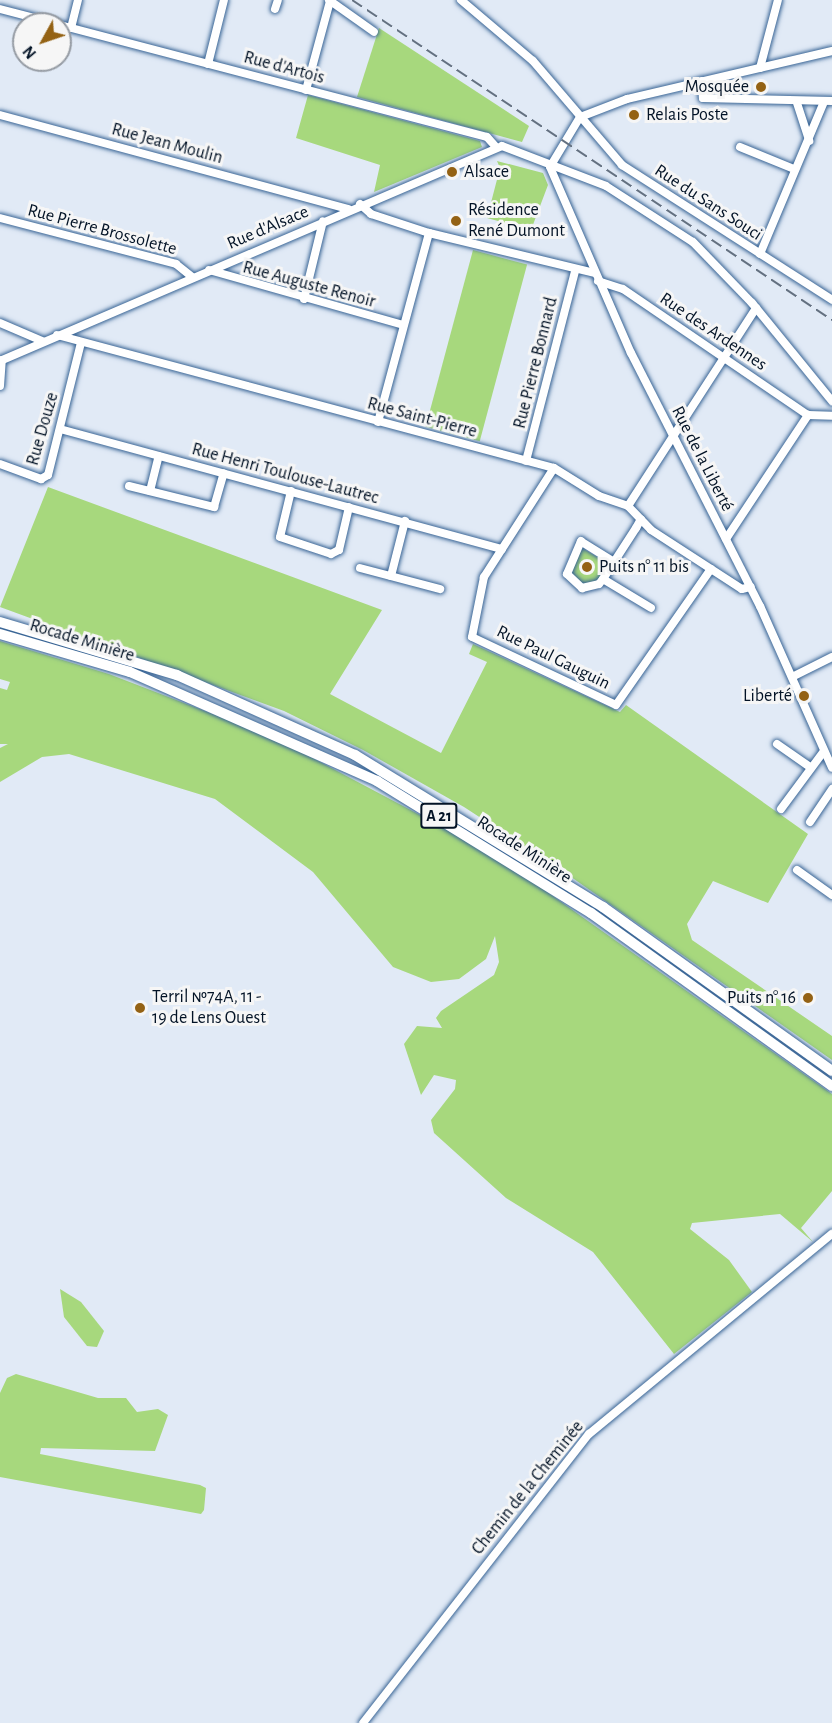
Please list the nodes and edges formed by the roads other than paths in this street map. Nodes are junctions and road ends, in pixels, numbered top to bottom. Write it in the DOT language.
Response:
graph roads {
  1 [pos="78,0"];
  2 [pos="224,0"];
  3 [pos="278,0"];
  4 [pos="330,0"];
  5 [pos="461,0"];
  6 [pos="778,0"];
  7 [pos="275,9"];
  8 [pos="72,24"];
  9 [pos="72,28"];
  10 [pos="374,32"];
  11 [pos="832,51"];
  12 [pos="207,64"];
  13 [pos="760,68"];
  14 [pos="702,81"];
  15 [pos="306,90"];
  16 [pos="828,102"];
  17 [pos="797,103"];
  18 [pos="0,115"];
  19 [pos="580,117"];
  20 [pos="809,141"];
  21 [pos="496,147"];
  22 [pos="740,147"];
  23 [pos="550,162"];
  24 [pos="794,169"];
  25 [pos="327,201"];
  26 [pos="360,204"];
  27 [pos="349,209"];
  28 [pos="0,218"];
  29 [pos="327,219"];
  30 [pos="429,233"];
  31 [pos="760,254"];
  32 [pos="209,270"];
  33 [pos="575,272"];
  34 [pos="192,277"];
  35 [pos="596,277"];
  36 [pos="304,299"];
  37 [pos="832,300"];
  38 [pos="756,308"];
  39 [pos="0,323"];
  40 [pos="403,325"];
  41 [pos="57,335"];
  42 [pos="42,341"];
  43 [pos="81,343"];
  44 [pos="724,358"];
  45 [pos="1,360"];
  46 [pos="0,386"];
  47 [pos="832,401"];
  48 [pos="808,415"];
  49 [pos="832,416"];
  50 [pos="378,422"];
  51 [pos="60,429"];
  52 [pos="673,436"];
  53 [pos="159,456"];
  54 [pos="526,461"];
  55 [pos="0,464"];
  56 [pos="554,468"];
  57 [pos="224,473"];
  58 [pos="129,486"];
  59 [pos="150,491"];
  60 [pos="291,491"];
  61 [pos="628,506"];
  62 [pos="349,507"];
  63 [pos="641,519"];
  64 [pos="405,521"];
  65 [pos="726,539"];
  66 [pos="502,549"];
  67 [pos="614,562"];
  68 [pos="360,568"];
  69 [pos="711,569"];
  70 [pos="391,576"];
  71 [pos="603,579"];
  72 [pos="751,587"];
  73 [pos="440,589"];
  74 [pos="651,608"];
  75 [pos="0,622"];
  76 [pos="0,634"];
  77 [pos="832,657"];
  78 [pos="792,677"];
  79 [pos="777,744"];
  80 [pos="824,751"];
  81 [pos="810,766"];
  82 [pos="832,768"];
  83 [pos="832,789"];
  84 [pos="781,809"];
  85 [pos="810,822"];
  86 [pos="797,870"];
  87 [pos="832,895"];
  88 [pos="832,1071"];
  89 [pos="832,1086"];
  90 [pos="832,1234"];
  91 [pos="363,1723"];
  1 -- 8 [label="street"];
  2 -- 12 [label="street"];
  3 -- 7 [label="street"];
  4 -- 10 [label="street"];
  4 -- 15 [label="street"];
  5 -- 19 [label="street, Rue du Sans Souci"];
  6 -- 13 [label="street"];
  9 -- 12 [label="street, Rue d'Artois"];
  11 -- 13 [label="street"];
  12 -- 15 [label="street, Rue d'Artois"];
  13 -- 14 [label="street"];
  14 -- 17 [label="street"];
  14 -- 19 [label="street"];
  15 -- 21 [label="street, Rue d'Artois"];
  16 -- 17 [label="street"];
  16 -- 20 [label="street"];
  17 -- 20 [label="street"];
  18 -- 25 [label="street, Rue Jean Moulin"];
  19 -- 23 [label="street"];
  19 -- 31 [label="street, Rue du Sans Souci"];
  20 -- 24 [label="street"];
  21 -- 23 [label="street"];
  21 -- 26 [label="street, Rue d'Alsace"];
  22 -- 24 [label="street"];
  23 -- 35 [label="street, Rue de la Liberté"];
  23 -- 38 [label="street"];
  24 -- 31 [label="street"];
  25 -- 27 [label="street, Rue Jean Moulin"];
  25 -- 29 [label="street"];
  26 -- 27 [label="street, Rue d'Alsace"];
  26 -- 30 [label="street, Rue des Ardennes"];
  27 -- 29 [label="street, Rue d'Alsace"];
  28 -- 34 [label="street, Rue Pierre Brossolette"];
  29 -- 32 [label="street, Rue d'Alsace"];
  29 -- 36 [label="street"];
  30 -- 33 [label="street, Rue des Ardennes"];
  30 -- 40 [label="street"];
  31 -- 37 [label="street, Rue du Sans Souci"];
  32 -- 34 [label="street, Rue d'Alsace"];
  32 -- 36 [label="street, Rue Auguste Renoir"];
  33 -- 35 [label="street, Rue des Ardennes"];
  33 -- 54 [label="street, Rue Pierre Bonnard"];
  34 -- 41 [label="street, Rue d'Alsace"];
  35 -- 44 [label="street, Rue des Ardennes"];
  35 -- 52 [label="street, Rue de la Liberté"];
  36 -- 40 [label="street, Rue Auguste Renoir"];
  38 -- 44 [label="street"];
  38 -- 47 [label="street"];
  39 -- 42 [label="street"];
  40 -- 50 [label="street"];
  41 -- 42 [label="street, Rue d'Alsace"];
  41 -- 43 [label="street, Rue Saint-Pierre"];
  42 -- 45 [label="street, Rue d'Alsace"];
  43 -- 50 [label="street, Rue Saint-Pierre"];
  43 -- 51 [label="street, Rue Douze"];
  44 -- 48 [label="street, Rue des Ardennes"];
  44 -- 52 [label="street"];
  45 -- 46 [label="street"];
  48 -- 49 [label="street"];
  48 -- 65 [label="street"];
  50 -- 54 [label="street, Rue Saint-Pierre"];
  51 -- 53 [label="street, Rue Henri Toulouse-Lautrec"];
  51 -- 55 [label="street, Rue Douze"];
  52 -- 61 [label="street"];
  52 -- 65 [label="street, Rue de la Liberté"];
  53 -- 57 [label="street, Rue Henri Toulouse-Lautrec"];
  53 -- 59 [label="street"];
  54 -- 56 [label="street, Rue Saint-Pierre"];
  56 -- 61 [label="street, Rue Saint-Pierre"];
  56 -- 66 [label="street"];
  57 -- 59 [label="street"];
  57 -- 60 [label="street, Rue Henri Toulouse-Lautrec"];
  58 -- 59 [label="street"];
  60 -- 62 [label="street, Rue Henri Toulouse-Lautrec"];
  60 -- 62 [label="street"];
  61 -- 63 [label="street, Rue Saint-Pierre"];
  62 -- 64 [label="street, Rue Henri Toulouse-Lautrec"];
  63 -- 67 [label="street"];
  63 -- 69 [label="street, Rue Saint-Pierre"];
  64 -- 66 [label="street, Rue Henri Toulouse-Lautrec"];
  64 -- 70 [label="street"];
  65 -- 72 [label="street, Rue de la Liberté"];
  66 -- 69 [label="street, Rue Paul Gauguin"];
  67 -- 71 [label="street"];
  67 -- 71 [label="street"];
  68 -- 70 [label="street"];
  69 -- 72 [label="street, Rue Saint-Pierre"];
  70 -- 73 [label="street"];
  71 -- 74 [label="street"];
  72 -- 78 [label="street, Rue de la Liberté"];
  75 -- 88 [label="highway, Rocade Minière / A 21"];
  76 -- 89 [label="highway, Rocade Minière / A 21"];
  77 -- 78 [label="street"];
  78 -- 80 [label="street, Rue de la Liberté"];
  79 -- 81 [label="street"];
  80 -- 81 [label="street"];
  80 -- 82 [label="street, Rue de la Liberté"];
  81 -- 84 [label="street"];
  83 -- 85 [label="street"];
  86 -- 87 [label="street"];
  90 -- 91 [label="street, Chemin de la Cheminée"];
}
